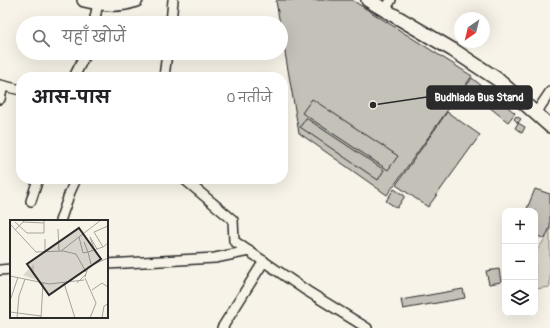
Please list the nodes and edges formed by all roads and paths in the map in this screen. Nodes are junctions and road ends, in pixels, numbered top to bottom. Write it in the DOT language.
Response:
graph roads {
  1 [pos="84,0"];
  2 [pos="136,0"];
  3 [pos="173,0"];
  4 [pos="368,0"];
  5 [pos="98,3"];
  6 [pos="388,5"];
  7 [pos="95,16"];
  8 [pos="172,16"];
  9 [pos="82,60"];
  10 [pos="166,60"];
  11 [pos="76,72"];
  12 [pos="165,72"];
  13 [pos="2,86"];
  14 [pos="16,89"];
  15 [pos="550,92"];
  16 [pos="0,98"];
  17 [pos="536,113"];
  18 [pos="550,126"];
  19 [pos="36,184"];
  20 [pos="74,184"];
  21 [pos="190,184"];
  22 [pos="31,201"];
  23 [pos="60,220"];
  24 [pos="249,251"];
  25 [pos="264,261"];
  26 [pos="108,264"];
  27 [pos="10,269"];
  28 [pos="0,270"];
  29 [pos="363,327"];
  30 [pos="222,328"];
  1 -- 5 [label="street"];
  2 -- 5 [label="street"];
  3 -- 8 [label="street"];
  4 -- 6 [label="street"];
  5 -- 7 [label="street"];
  6 -- 17 [label="street"];
  9 -- 11 [label="street"];
  10 -- 12 [label="street"];
  13 -- 14 [label="street"];
  13 -- 16 [label="street"];
  15 -- 17 [label="street"];
  17 -- 18 [label="street"];
  19 -- 22 [label="street"];
  20 -- 23 [label="street"];
  21 -- 24 [label="street"];
  24 -- 25 [label="street"];
  24 -- 26 [label="street"];
  25 -- 29 [label="street"];
  25 -- 30 [label="street"];
  27 -- 28 [label="street"];
}
